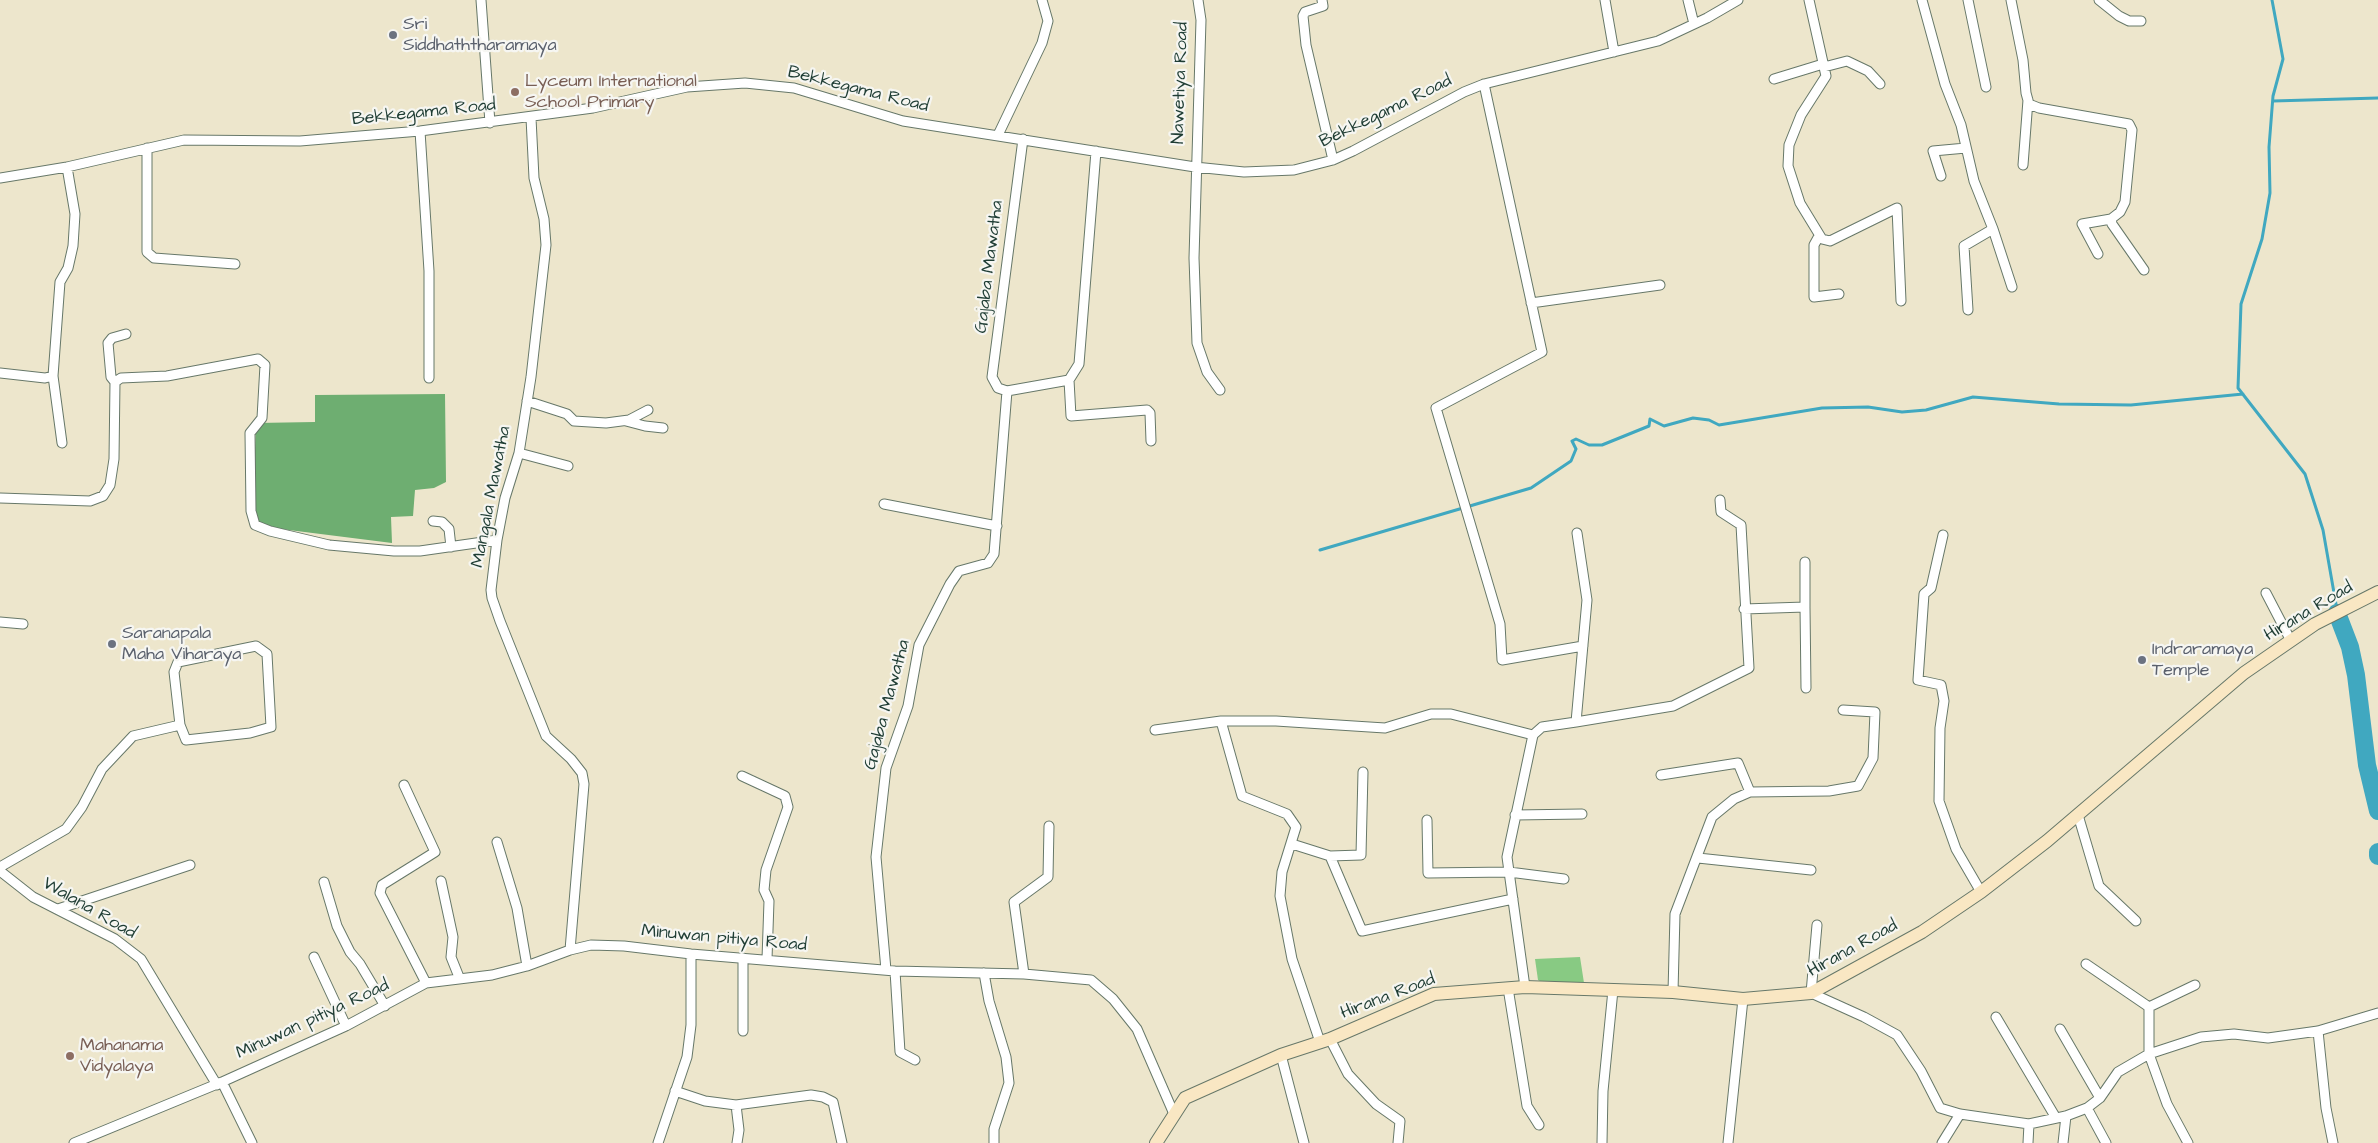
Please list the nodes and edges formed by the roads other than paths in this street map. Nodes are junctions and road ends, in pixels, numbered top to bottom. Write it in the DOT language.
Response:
graph roads {
  1 [pos="482,0"];
  2 [pos="1042,0"];
  3 [pos="1198,0"];
  4 [pos="1322,0"];
  5 [pos="1605,0"];
  6 [pos="1688,0"];
  7 [pos="1738,0"];
  8 [pos="1809,0"];
  9 [pos="1922,0"];
  10 [pos="1968,0"];
  11 [pos="2011,0"];
  12 [pos="2099,0"];
  13 [pos="2141,21"];
  14 [pos="1694,24"];
  15 [pos="1614,52"];
  16 [pos="1824,65"];
  17 [pos="1774,79"];
  18 [pos="1484,84"];
  19 [pos="1880,84"];
  20 [pos="1986,87"];
  21 [pos="2028,100"];
  22 [pos="531,118"];
  23 [pos="490,123"];
  24 [pos="420,131"];
  25 [pos="998,135"];
  26 [pos="1023,139"];
  27 [pos="147,148"];
  28 [pos="1966,148"];
  29 [pos="1096,152"];
  30 [pos="1333,160"];
  31 [pos="2023,165"];
  32 [pos="67,166"];
  33 [pos="1195,167"];
  34 [pos="1941,176"];
  35 [pos="0,178"];
  36 [pos="2111,219"];
  37 [pos="1993,229"];
  38 [pos="1820,236"];
  39 [pos="2098,254"];
  40 [pos="235,264"];
  41 [pos="2144,270"];
  42 [pos="1660,285"];
  43 [pos="2012,287"];
  44 [pos="1840,294"];
  45 [pos="1901,302"];
  46 [pos="1531,303"];
  47 [pos="1968,310"];
  48 [pos="126,334"];
  49 [pos="0,373"];
  50 [pos="53,376"];
  51 [pos="429,378"];
  52 [pos="1069,380"];
  53 [pos="115,382"];
  54 [pos="1220,390"];
  55 [pos="1007,391"];
  56 [pos="527,401"];
  57 [pos="648,410"];
  58 [pos="626,421"];
  59 [pos="663,428"];
  60 [pos="1151,441"];
  61 [pos="62,443"];
  62 [pos="519,453"];
  63 [pos="568,466"];
  64 [pos="0,498"];
  65 [pos="1720,500"];
  66 [pos="884,504"];
  67 [pos="433,521"];
  68 [pos="997,526"];
  69 [pos="1577,533"];
  70 [pos="1943,535"];
  71 [pos="497,540"];
  72 [pos="451,546"];
  73 [pos="1805,562"];
  74 [pos="2378,592"];
  75 [pos="2266,594"];
  76 [pos="1805,607"];
  77 [pos="1744,609"];
  78 [pos="0,622"];
  79 [pos="23,624"];
  80 [pos="2291,641"];
  81 [pos="1583,646"];
  82 [pos="1806,688"];
  83 [pos="1843,710"];
  84 [pos="1221,720"];
  85 [pos="1576,722"];
  86 [pos="180,725"];
  87 [pos="1155,730"];
  88 [pos="1533,735"];
  89 [pos="1363,772"];
  90 [pos="1662,775"];
  91 [pos="742,776"];
  92 [pos="404,785"];
  93 [pos="1750,792"];
  94 [pos="1582,814"];
  95 [pos="1515,815"];
  96 [pos="2078,815"];
  97 [pos="1427,820"];
  98 [pos="1049,826"];
  99 [pos="497,842"];
  100 [pos="1292,844"];
  101 [pos="1330,856"];
  102 [pos="1698,858"];
  103 [pos="190,865"];
  104 [pos="0,867"];
  105 [pos="1811,870"];
  106 [pos="0,871"];
  107 [pos="1509,872"];
  108 [pos="1564,879"];
  109 [pos="441,881"];
  110 [pos="324,882"];
  111 [pos="1981,892"];
  112 [pos="1513,899"];
  113 [pos="58,909"];
  114 [pos="2136,921"];
  115 [pos="1817,924"];
  116 [pos="570,950"];
  117 [pos="691,954"];
  118 [pos="314,957"];
  119 [pos="743,958"];
  120 [pos="767,959"];
  121 [pos="2086,964"];
  122 [pos="527,966"];
  123 [pos="890,970"];
  124 [pos="984,973"];
  125 [pos="1024,974"];
  126 [pos="459,977"];
  127 [pos="426,983"];
  128 [pos="2196,985"];
  129 [pos="1525,986"];
  130 [pos="1508,988"];
  131 [pos="1613,990"];
  132 [pos="1673,992"];
  133 [pos="1811,993"];
  134 [pos="1743,999"];
  135 [pos="385,1006"];
  136 [pos="2149,1007"];
  137 [pos="2378,1012"];
  138 [pos="1996,1018"];
  139 [pos="346,1026"];
  140 [pos="2060,1029"];
  141 [pos="743,1031"];
  142 [pos="2318,1031"];
  143 [pos="1325,1041"];
  144 [pos="1281,1054"];
  145 [pos="2148,1054"];
  146 [pos="915,1060"];
  147 [pos="218,1084"];
  148 [pos="675,1091"];
  149 [pos="2100,1098"];
  150 [pos="736,1106"];
  151 [pos="2087,1108"];
  152 [pos="1174,1114"];
  153 [pos="1960,1114"];
  154 [pos="2066,1116"];
  155 [pos="2056,1118"];
  156 [pos="2029,1124"];
  157 [pos="1539,1125"];
  158 [pos="74,1143"];
  159 [pos="252,1143"];
  160 [pos="658,1143"];
  161 [pos="737,1143"];
  162 [pos="842,1143"];
  163 [pos="994,1143"];
  164 [pos="1156,1143"];
  165 [pos="1304,1143"];
  166 [pos="1398,1143"];
  167 [pos="1602,1143"];
  168 [pos="1728,1143"];
  169 [pos="1942,1143"];
  170 [pos="2028,1143"];
  171 [pos="2064,1143"];
  172 [pos="2106,1143"];
  173 [pos="2188,1143"];
  174 [pos="2333,1143"];
  1 -- 23 [label="street"];
  2 -- 25 [label="street"];
  3 -- 33 [label="street, Nawetiya Road"];
  4 -- 30 [label="street"];
  5 -- 15 [label="street"];
  6 -- 14 [label="street"];
  7 -- 14 [label="street, Bekkegama Road"];
  8 -- 16 [label="street"];
  9 -- 28 [label="street"];
  10 -- 20 [label="street"];
  11 -- 21 [label="street"];
  12 -- 13 [label="street"];
  14 -- 15 [label="street, Bekkegama Road"];
  15 -- 18 [label="street, Bekkegama Road"];
  16 -- 17 [label="street"];
  16 -- 19 [label="street"];
  16 -- 38 [label="street"];
  18 -- 30 [label="street, Bekkegama Road"];
  18 -- 46 [label="street"];
  21 -- 31 [label="street"];
  21 -- 36 [label="street"];
  22 -- 23 [label="street, Bekkegama Road"];
  22 -- 25 [label="street, Bekkegama Road"];
  22 -- 56 [label="street, Mangala Mawatha"];
  23 -- 24 [label="street, Bekkegama Road"];
  24 -- 27 [label="street, Bekkegama Road"];
  24 -- 51 [label="street"];
  25 -- 26 [label="street, Bekkegama Road"];
  26 -- 29 [label="street, Bekkegama Road"];
  26 -- 55 [label="street, Gajaba Mawatha"];
  27 -- 32 [label="street, Bekkegama Road"];
  27 -- 40 [label="street"];
  28 -- 34 [label="street"];
  28 -- 37 [label="street"];
  29 -- 33 [label="street, Bekkegama Road"];
  29 -- 52 [label="street"];
  30 -- 33 [label="street, Bekkegama Road"];
  32 -- 35 [label="street, Bekkegama Road"];
  32 -- 50 [label="street"];
  33 -- 54 [label="street, Nawetiya Road"];
  36 -- 39 [label="street"];
  36 -- 41 [label="street"];
  37 -- 43 [label="street"];
  37 -- 47 [label="street"];
  38 -- 44 [label="street"];
  38 -- 45 [label="street"];
  42 -- 46 [label="street"];
  46 -- 81 [label="street"];
  48 -- 53 [label="street"];
  49 -- 50 [label="street"];
  50 -- 61 [label="street"];
  52 -- 55 [label="street"];
  52 -- 60 [label="street"];
  53 -- 64 [label="street"];
  53 -- 72 [label="street"];
  55 -- 68 [label="street, Gajaba Mawatha"];
  56 -- 58 [label="street"];
  56 -- 62 [label="street, Mangala Mawatha"];
  57 -- 58 [label="street"];
  58 -- 59 [label="street"];
  62 -- 63 [label="street"];
  62 -- 71 [label="street, Mangala Mawatha"];
  65 -- 77 [label="street"];
  66 -- 68 [label="street"];
  67 -- 72 [label="street"];
  68 -- 123 [label="street, Gajaba Mawatha"];
  69 -- 81 [label="street"];
  70 -- 111 [label="street"];
  71 -- 72 [label="street"];
  71 -- 116 [label="street, Mangala Mawatha"];
  73 -- 76 [label="street"];
  74 -- 80 [label="street, Hirana Road"];
  75 -- 80 [label="street"];
  76 -- 77 [label="street"];
  76 -- 82 [label="street"];
  77 -- 85 [label="street"];
  78 -- 79 [label="street"];
  80 -- 96 [label="street, Hirana Road"];
  81 -- 85 [label="street"];
  83 -- 93 [label="street"];
  84 -- 87 [label="street"];
  84 -- 88 [label="street"];
  84 -- 100 [label="street"];
  85 -- 88 [label="street"];
  86 -- 86 [label="street"];
  86 -- 104 [label="street"];
  88 -- 95 [label="street"];
  89 -- 101 [label="street"];
  90 -- 93 [label="street"];
  91 -- 120 [label="street"];
  92 -- 127 [label="street"];
  93 -- 102 [label="street"];
  94 -- 95 [label="street"];
  95 -- 107 [label="street"];
  96 -- 111 [label="street, Hirana Road"];
  96 -- 114 [label="street"];
  97 -- 107 [label="street"];
  98 -- 125 [label="street"];
  99 -- 122 [label="street"];
  100 -- 101 [label="street"];
  100 -- 143 [label="street"];
  101 -- 112 [label="street"];
  102 -- 105 [label="street"];
  102 -- 132 [label="street"];
  103 -- 113 [label="street"];
  106 -- 113 [label="street, Walana Road"];
  107 -- 108 [label="street"];
  107 -- 112 [label="street"];
  109 -- 126 [label="street"];
  110 -- 135 [label="street"];
  111 -- 133 [label="street, Hirana Road"];
  112 -- 129 [label="street"];
  113 -- 147 [label="street, Walana Road"];
  115 -- 133 [label="street"];
  116 -- 117 [label="street, Minuwan pitiya Road"];
  116 -- 122 [label="street, Minuwan pitiya Road"];
  117 -- 119 [label="street, Minuwan pitiya Road"];
  117 -- 148 [label="street"];
  118 -- 139 [label="street"];
  119 -- 120 [label="street, Minuwan pitiya Road"];
  119 -- 141 [label="street"];
  120 -- 123 [label="street, Minuwan pitiya Road"];
  121 -- 136 [label="street"];
  122 -- 126 [label="street, Minuwan pitiya Road"];
  123 -- 124 [label="street, Minuwan pitiya Road"];
  123 -- 146 [label="street, Gajaba Mawatha"];
  124 -- 125 [label="street, Minuwan pitiya Road"];
  124 -- 163 [label="street"];
  125 -- 152 [label="street, Minuwan pitiya Road"];
  126 -- 127 [label="street, Minuwan pitiya Road"];
  127 -- 135 [label="street, Minuwan pitiya Road"];
  128 -- 136 [label="street"];
  129 -- 130 [label="street, Hirana Road"];
  129 -- 131 [label="street, Hirana Road"];
  130 -- 143 [label="street, Hirana Road"];
  130 -- 157 [label="street"];
  131 -- 132 [label="street, Hirana Road"];
  131 -- 167 [label="street"];
  132 -- 134 [label="street, Hirana Road"];
  133 -- 134 [label="street, Hirana Road"];
  133 -- 153 [label="street"];
  134 -- 168 [label="street"];
  135 -- 139 [label="street, Minuwan pitiya Road"];
  136 -- 145 [label="street"];
  137 -- 142 [label="street"];
  138 -- 155 [label="street"];
  139 -- 147 [label="street, Minuwan pitiya Road"];
  140 -- 149 [label="street"];
  142 -- 145 [label="street"];
  142 -- 174 [label="street"];
  143 -- 144 [label="street, Hirana Road"];
  143 -- 166 [label="street"];
  144 -- 152 [label="street, Hirana Road"];
  144 -- 165 [label="street"];
  145 -- 149 [label="street"];
  145 -- 173 [label="street"];
  147 -- 158 [label="street, Minuwan pitiya Road"];
  147 -- 159 [label="street, Walana Road"];
  148 -- 150 [label="street"];
  148 -- 160 [label="street"];
  149 -- 151 [label="street"];
  150 -- 161 [label="street"];
  150 -- 162 [label="street"];
  151 -- 154 [label="street"];
  151 -- 172 [label="street"];
  152 -- 164 [label="street, Hirana Road"];
  153 -- 156 [label="street"];
  153 -- 169 [label="street"];
  154 -- 155 [label="street"];
  154 -- 171 [label="street"];
  155 -- 156 [label="street"];
  156 -- 170 [label="street"];
}
